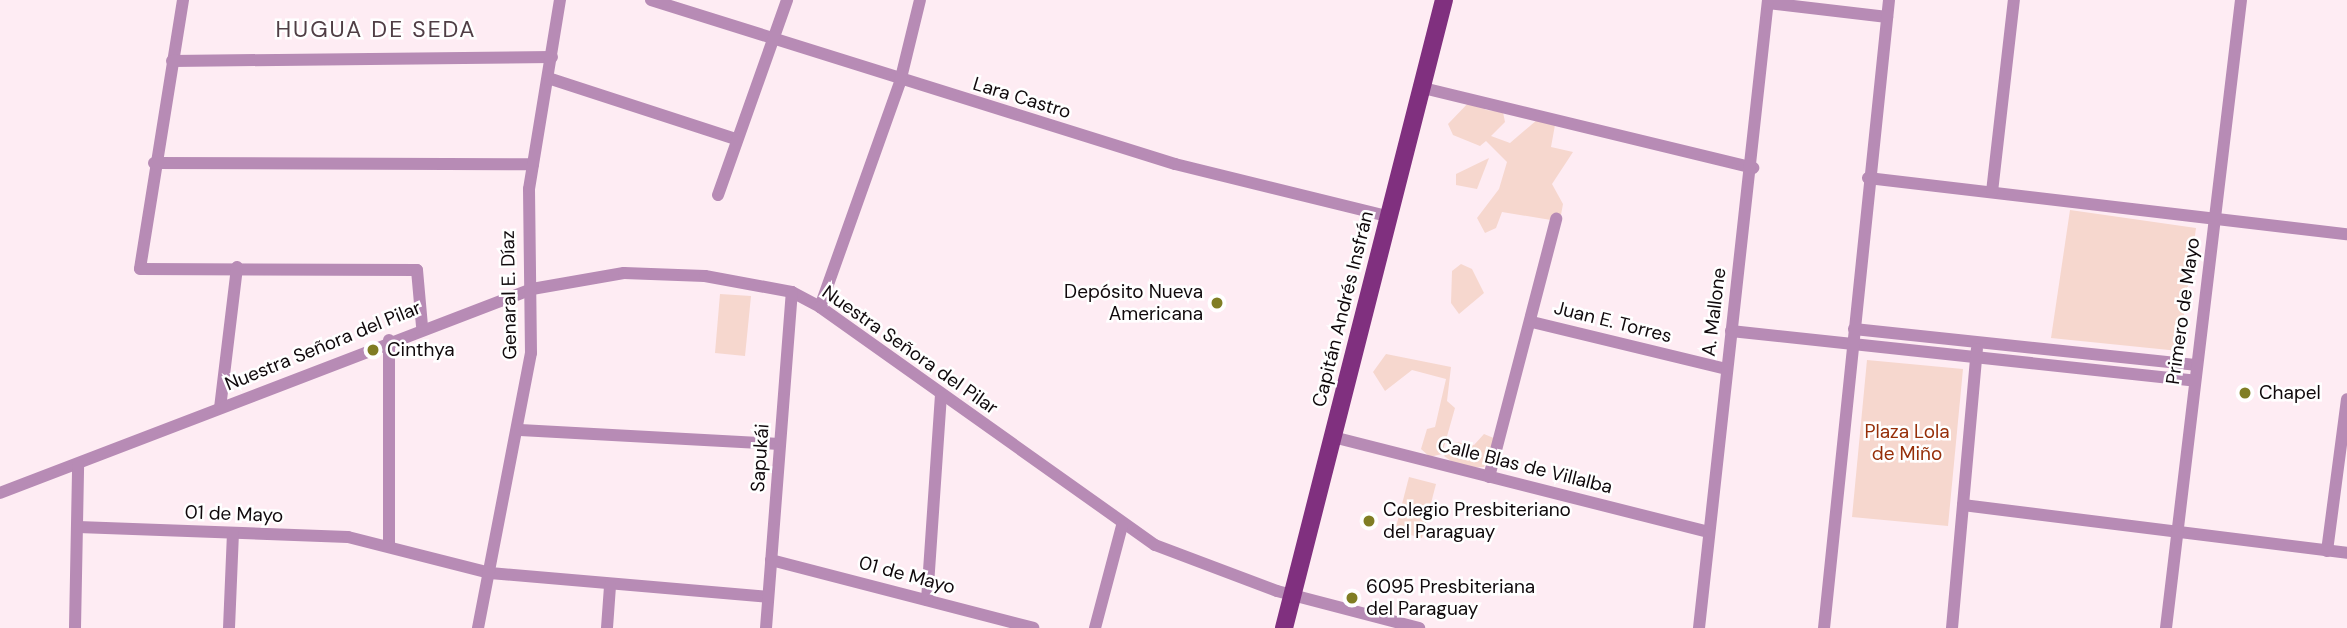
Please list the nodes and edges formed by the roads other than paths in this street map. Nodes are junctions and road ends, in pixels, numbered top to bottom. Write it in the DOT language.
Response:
graph roads {
  1 [pos="183,0"];
  2 [pos="560,0"];
  3 [pos="651,0"];
  4 [pos="787,0"];
  5 [pos="920,0"];
  6 [pos="1444,0"];
  7 [pos="1889,0"];
  8 [pos="2014,0"];
  9 [pos="2241,0"];
  10 [pos="1768,1"];
  11 [pos="1887,17"];
  12 [pos="773,38"];
  13 [pos="552,57"];
  14 [pos="172,61"];
  15 [pos="548,78"];
  16 [pos="900,82"];
  17 [pos="1419,87"];
  18 [pos="736,139"];
  19 [pos="154,163"];
  20 [pos="533,164"];
  21 [pos="1752,168"];
  22 [pos="1868,178"];
  23 [pos="1992,192"];
  24 [pos="718,195"];
  25 [pos="1387,216"];
  26 [pos="2216,218"];
  27 [pos="1556,219"];
  28 [pos="2347,233"];
  29 [pos="237,267"];
  30 [pos="532,289"];
  31 [pos="792,292"];
  32 [pos="820,307"];
  33 [pos="1532,322"];
  34 [pos="422,326"];
  35 [pos="1854,329"];
  36 [pos="1731,331"];
  37 [pos="389,340"];
  38 [pos="1977,342"];
  39 [pos="1853,344"];
  40 [pos="1976,357"];
  41 [pos="2195,365"];
  42 [pos="1726,369"];
  43 [pos="2193,380"];
  44 [pos="941,394"];
  45 [pos="2347,399"];
  46 [pos="220,408"];
  47 [pos="520,430"];
  48 [pos="1333,436"];
  49 [pos="780,444"];
  50 [pos="78,465"];
  51 [pos="1489,477"];
  52 [pos="0,493"];
  53 [pos="1963,505"];
  54 [pos="1122,526"];
  55 [pos="78,527"];
  56 [pos="2174,529"];
  57 [pos="1707,532"];
  58 [pos="233,534"];
  59 [pos="389,544"];
  60 [pos="2327,551"];
  61 [pos="2347,553"];
  62 [pos="771,560"];
  63 [pos="490,573"];
  64 [pos="610,586"];
  65 [pos="1293,591"];
  66 [pos="768,597"];
  67 [pos="927,600"];
  68 [pos="75,628"];
  69 [pos="229,628"];
  70 [pos="478,628"];
  71 [pos="607,628"];
  72 [pos="766,628"];
  73 [pos="1033,628"];
  74 [pos="1095,628"];
  75 [pos="1284,628"];
  76 [pos="1419,628"];
  77 [pos="1699,628"];
  78 [pos="1824,628"];
  79 [pos="1952,628"];
  80 [pos="2166,628"];
  1 -- 14 [label="street"];
  2 -- 13 [label="street, Genaral E. Díaz"];
  3 -- 12 [label="street, Lara Castro"];
  4 -- 12 [label="street"];
  5 -- 16 [label="street"];
  6 -- 17 [label="main road, Capitán Andrés Insfrán"];
  7 -- 11 [label="street"];
  8 -- 23 [label="street"];
  9 -- 26 [label="street, Primero de Mayo"];
  10 -- 11 [label="street"];
  10 -- 21 [label="street, A. Mallone"];
  11 -- 22 [label="street"];
  12 -- 16 [label="street, Lara Castro"];
  12 -- 18 [label="street"];
  13 -- 14 [label="street"];
  13 -- 15 [label="street, Genaral E. Díaz"];
  14 -- 19 [label="street"];
  15 -- 18 [label="street"];
  15 -- 20 [label="street, Genaral E. Díaz"];
  16 -- 25 [label="street, Lara Castro"];
  16 -- 32 [label="street"];
  17 -- 21 [label="street"];
  17 -- 25 [label="main road, Capitán Andrés Insfrán"];
  18 -- 24 [label="street"];
  19 -- 20 [label="street"];
  19 -- 29 [label="street"];
  20 -- 30 [label="street, Genaral E. Díaz"];
  21 -- 36 [label="street, A. Mallone"];
  22 -- 23 [label="street"];
  22 -- 35 [label="street"];
  23 -- 26 [label="street"];
  25 -- 48 [label="main road, Capitán Andrés Insfrán"];
  26 -- 28 [label="street"];
  26 -- 41 [label="street, Primero de Mayo"];
  27 -- 33 [label="street"];
  29 -- 34 [label="street"];
  29 -- 46 [label="street"];
  30 -- 31 [label="street, Nuestra Señora del Pilar"];
  30 -- 34 [label="street, Nuestra Señora del Pilar"];
  30 -- 47 [label="street, Genaral E. Díaz"];
  31 -- 32 [label="street, Nuestra Señora del Pilar"];
  31 -- 49 [label="street, Sapukái"];
  32 -- 44 [label="street, Nuestra Señora del Pilar"];
  33 -- 42 [label="street, Juan E. Torres"];
  33 -- 51 [label="street"];
  34 -- 37 [label="street, Nuestra Señora del Pilar"];
  35 -- 38 [label="street"];
  35 -- 39 [label="street"];
  36 -- 39 [label="street"];
  36 -- 42 [label="street, A. Mallone"];
  37 -- 46 [label="street, Nuestra Señora del Pilar"];
  37 -- 59 [label="street"];
  38 -- 40 [label="street"];
  38 -- 41 [label="street"];
  39 -- 40 [label="street"];
  39 -- 78 [label="street"];
  40 -- 43 [label="street"];
  40 -- 53 [label="street"];
  41 -- 43 [label="street, Primero de Mayo"];
  42 -- 57 [label="street, A. Mallone"];
  43 -- 56 [label="street, Primero de Mayo"];
  44 -- 54 [label="street, Nuestra Señora del Pilar"];
  44 -- 67 [label="street"];
  45 -- 60 [label="street"];
  46 -- 50 [label="street, Nuestra Señora del Pilar"];
  47 -- 49 [label="street"];
  47 -- 63 [label="street, Genaral E. Díaz"];
  48 -- 51 [label="street, Calle Blas de Villalba"];
  48 -- 65 [label="main road, Capitán Andrés Insfrán"];
  49 -- 62 [label="street, Sapukái"];
  50 -- 52 [label="street, Nuestra Señora del Pilar"];
  50 -- 55 [label="street"];
  51 -- 57 [label="street, Calle Blas de Villalba"];
  53 -- 56 [label="street"];
  53 -- 79 [label="street"];
  54 -- 65 [label="street, Nuestra Señora del Pilar"];
  54 -- 74 [label="street"];
  55 -- 58 [label="street, 01 de Mayo"];
  55 -- 68 [label="street"];
  56 -- 60 [label="street"];
  56 -- 80 [label="street, Primero de Mayo"];
  57 -- 77 [label="street, A. Mallone"];
  58 -- 59 [label="street, 01 de Mayo"];
  58 -- 69 [label="street"];
  59 -- 63 [label="street, 01 de Mayo"];
  60 -- 61 [label="street"];
  62 -- 66 [label="street, Sapukái"];
  62 -- 67 [label="street, 01 de Mayo"];
  63 -- 64 [label="street"];
  63 -- 70 [label="street, Genaral E. Díaz"];
  64 -- 66 [label="street"];
  64 -- 71 [label="street"];
  65 -- 75 [label="main road, Capitán Andrés Insfrán"];
  65 -- 76 [label="street, Nuestra Señora del Pilar"];
  66 -- 72 [label="street, Sapukái"];
  67 -- 73 [label="street, 01 de Mayo"];
}
